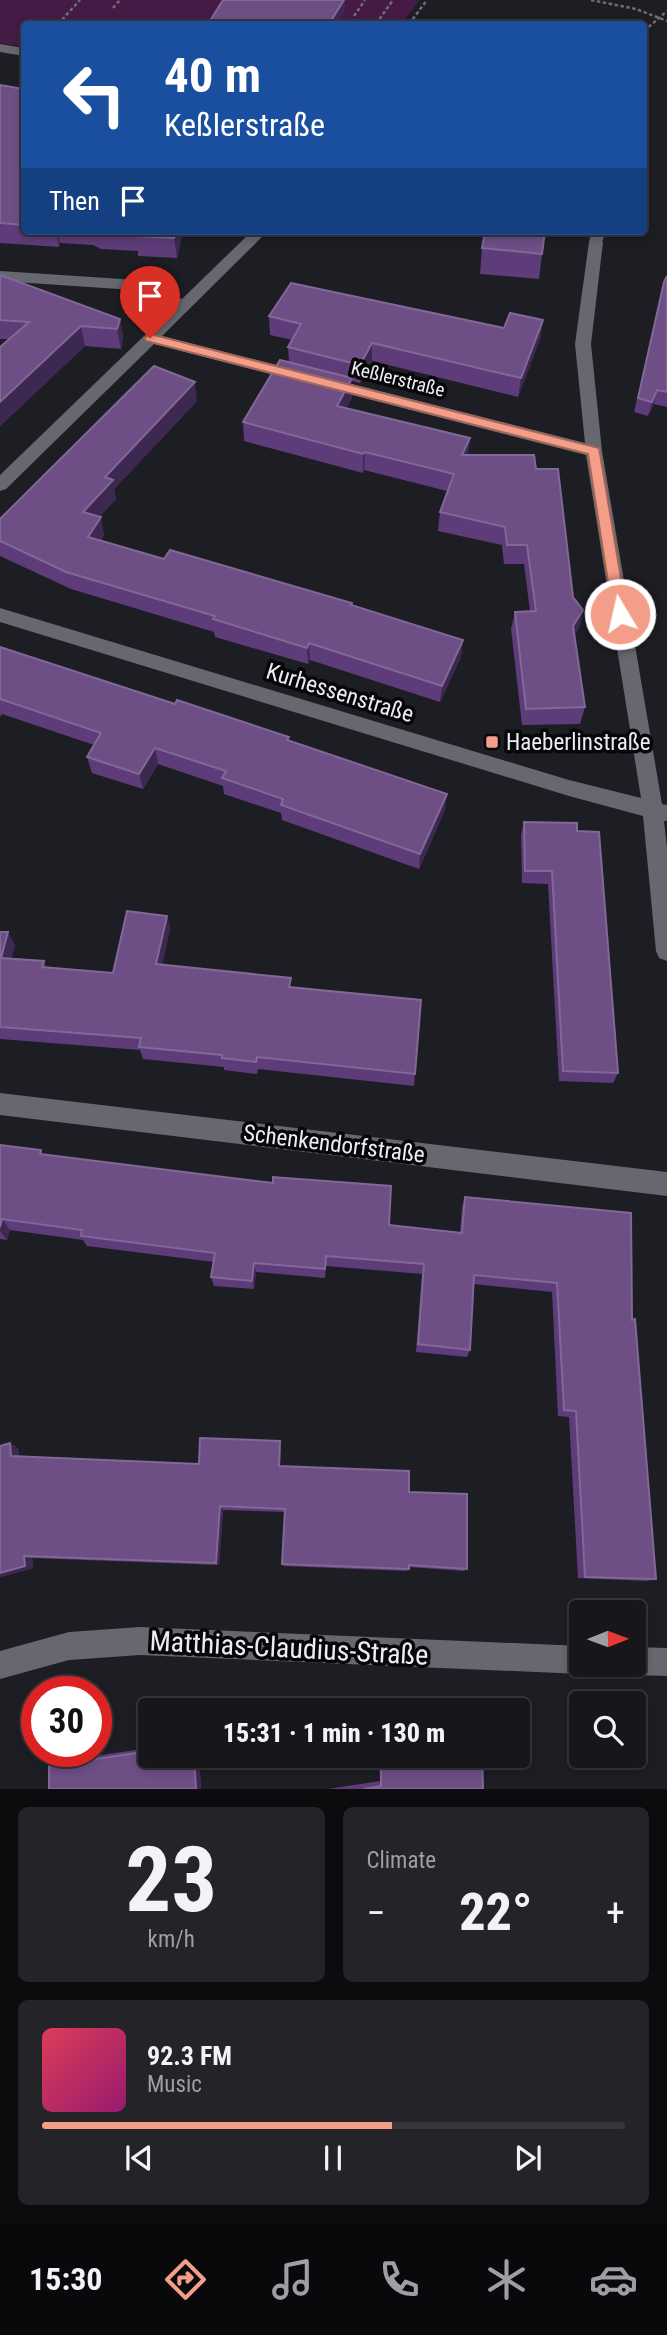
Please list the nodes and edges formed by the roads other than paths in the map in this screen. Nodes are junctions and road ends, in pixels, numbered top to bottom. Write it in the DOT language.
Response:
graph roads {
  1 [pos="0,48"];
  2 [pos="21,52"];
  3 [pos="257,235"];
  4 [pos="597,237"];
  5 [pos="0,276"];
  6 [pos="183,305"];
  7 [pos="150,338"];
  8 [pos="594,451"];
  9 [pos="0,485"];
  10 [pos="0,615"];
  11 [pos="660,812"];
  12 [pos="667,951"];
  13 [pos="0,1104"];
  14 [pos="667,1184"];
  15 [pos="569,1660"];
  16 [pos="646,1661"];
  17 [pos="667,1662"];
  18 [pos="0,1665"];
  1 -- 2 [label="street"];
  3 -- 6 [label="street"];
  4 -- 8 [label="street"];
  5 -- 6 [label="street"];
  6 -- 7 [label="street"];
  7 -- 8 [label="street, Keßlerstraße"];
  7 -- 9 [label="street"];
  8 -- 11 [label="street"];
  10 -- 11 [label="street, Kurhessenstraße"];
  11 -- 12 [label="street"];
  13 -- 14 [label="street, Schenkendorfstraße"];
  15 -- 18 [label="street, Matthias-Claudius-Straße"];
  16 -- 17 [label="street"];
}
